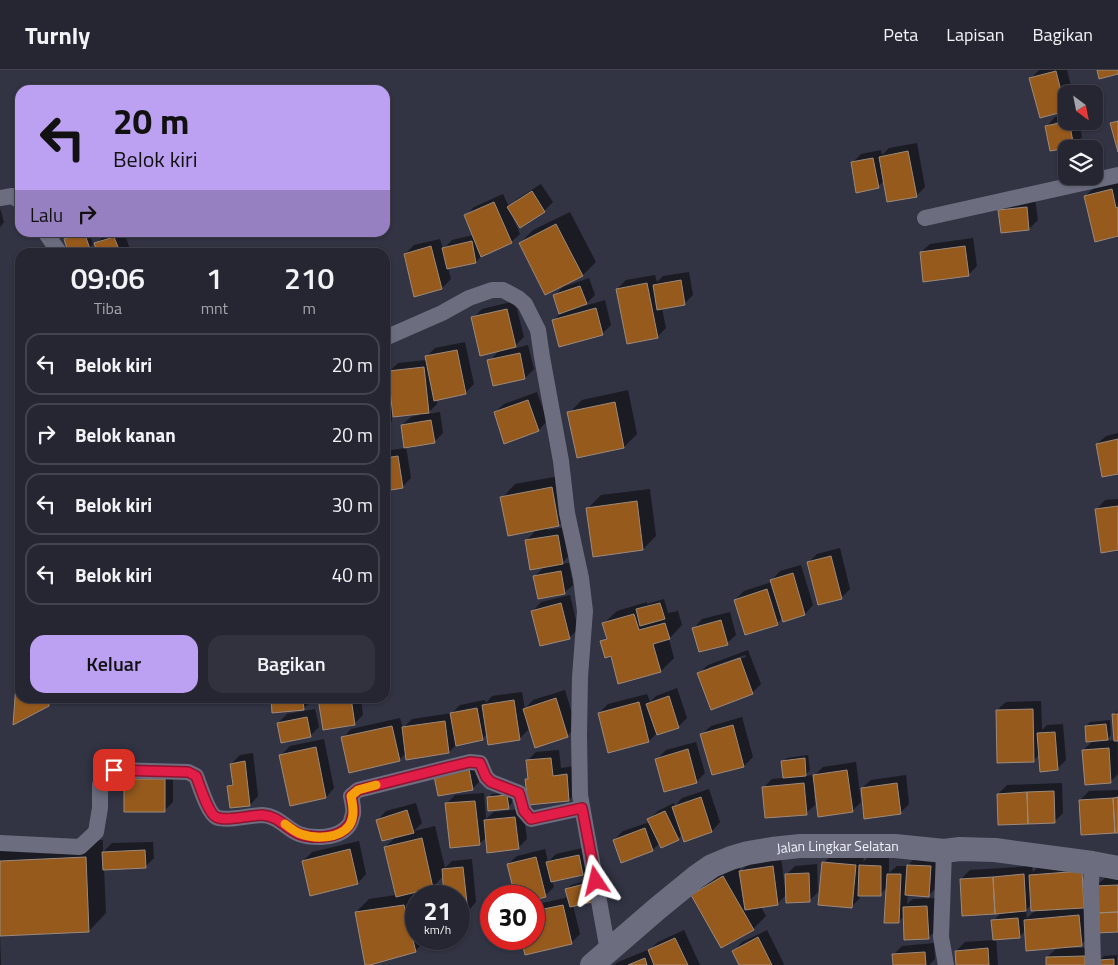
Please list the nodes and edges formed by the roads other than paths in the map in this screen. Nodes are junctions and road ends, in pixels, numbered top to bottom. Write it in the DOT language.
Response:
graph roads {
  1 [pos="1118,175"];
  2 [pos="0,198"];
  3 [pos="15,198"];
  4 [pos="925,218"];
  5 [pos="48,237"];
  6 [pos="56,248"];
  7 [pos="390,336"];
  8 [pos="582,808"];
  9 [pos="0,843"];
  10 [pos="944,852"];
  11 [pos="1092,863"];
  12 [pos="1118,868"];
  13 [pos="600,958"];
  14 [pos="946,965"];
  15 [pos="1093,965"];
  1 -- 4 [label="street"];
  2 -- 3 [label="street"];
  5 -- 6 [label="street"];
  7 -- 8 [label="street"];
  8 -- 9 [label="street"];
  8 -- 13 [label="street"];
  10 -- 11 [label="street, Jalan Lingkar Selatan"];
  10 -- 13 [label="street, Jalan Lingkar Selatan"];
  10 -- 14 [label="street"];
  11 -- 12 [label="street, Jalan Lingkar Selatan"];
  11 -- 15 [label="street"];
}
